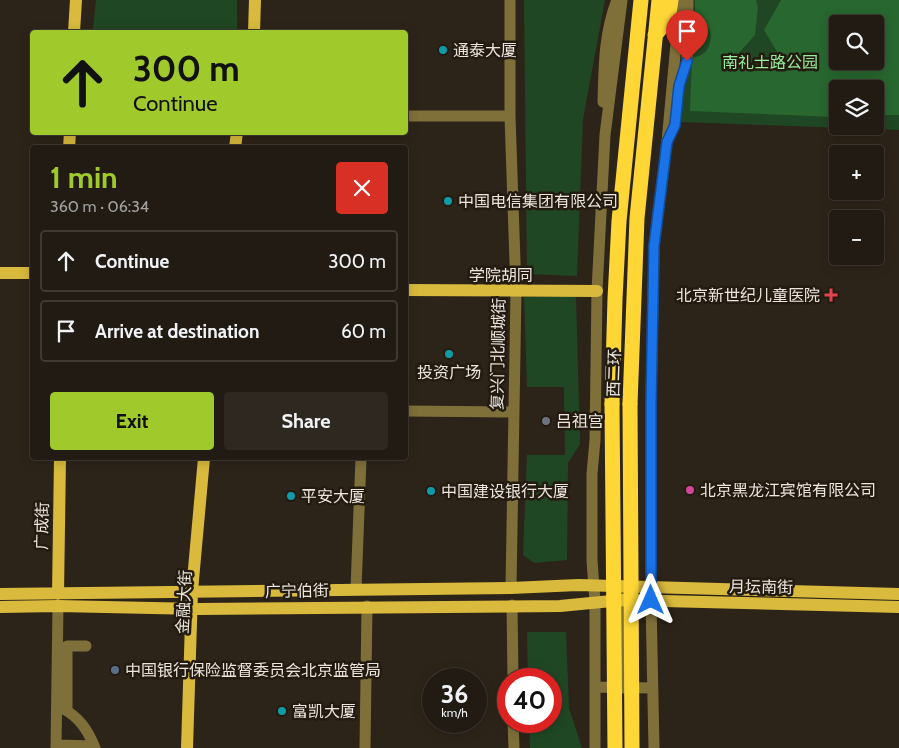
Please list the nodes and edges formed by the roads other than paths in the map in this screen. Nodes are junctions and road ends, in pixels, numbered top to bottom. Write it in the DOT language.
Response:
graph roads {
  1 [pos="76,0"];
  2 [pos="246,0"];
  3 [pos="255,0"];
  4 [pos="510,0"];
  5 [pos="617,0"];
  6 [pos="622,0"];
  7 [pos="633,0"];
  8 [pos="641,0"];
  9 [pos="659,0"];
  10 [pos="671,0"];
  11 [pos="680,0"];
  12 [pos="688,0"];
  13 [pos="74,30"];
  14 [pos="246,30"];
  15 [pos="254,30"];
  16 [pos="655,35"];
  17 [pos="637,38"];
  18 [pos="408,116"];
  19 [pos="510,116"];
  20 [pos="667,142"];
  21 [pos="603,172"];
  22 [pos="0,273"];
  23 [pos="30,273"];
  24 [pos="408,290"];
  25 [pos="516,291"];
  26 [pos="597,291"];
  27 [pos="408,412"];
  28 [pos="513,412"];
  29 [pos="60,460"];
  30 [pos="204,460"];
  31 [pos="211,460"];
  32 [pos="362,460"];
  33 [pos="593,585"];
  34 [pos="622,586"];
  35 [pos="652,586"];
  36 [pos="511,588"];
  37 [pos="356,589"];
  38 [pos="196,591"];
  39 [pos="0,594"];
  40 [pos="899,594"];
  41 [pos="58,600"];
  42 [pos="622,600"];
  43 [pos="651,600"];
  44 [pos="595,602"];
  45 [pos="512,605"];
  46 [pos="367,606"];
  47 [pos="0,607"];
  48 [pos="899,607"];
  49 [pos="195,609"];
  50 [pos="86,646"];
  51 [pos="513,668"];
  52 [pos="596,687"];
  53 [pos="624,688"];
  54 [pos="652,688"];
  55 [pos="56,705"];
  56 [pos="67,711"];
  57 [pos="513,733"];
  58 [pos="56,747"];
  59 [pos="94,747"];
  60 [pos="187,748"];
  61 [pos="195,748"];
  62 [pos="365,748"];
  63 [pos="514,748"];
  64 [pos="596,748"];
  65 [pos="615,748"];
  66 [pos="632,748"];
  67 [pos="654,748"];
  1 -- 13 [label="main road"];
  2 -- 14 [label="main road"];
  3 -- 15 [label="main road"];
  4 -- 19 [label="street, 复兴门北顺城街"];
  5 -- 21 [label="street"];
  6 -- 21 [label="street"];
  7 -- 17 [label="highway"];
  8 -- 17 [label="highway, 西二环"];
  9 -- 16 [label="highway, 西二环"];
  10 -- 16 [label="highway"];
  11 -- 20 [label="street"];
  12 -- 20 [label="street"];
  16 -- 66 [label="highway, 西二环, bridge"];
  17 -- 65 [label="highway, 西二环, bridge"];
  18 -- 19 [label="street"];
  19 -- 25 [label="street, 复兴门北顺城街"];
  20 -- 35 [label="street"];
  21 -- 26 [label="street"];
  22 -- 23 [label="main road"];
  24 -- 25 [label="main road, 学院胡同"];
  25 -- 26 [label="main road, 学院胡同"];
  25 -- 28 [label="street, 复兴门北顺城街"];
  26 -- 33 [label="street"];
  27 -- 28 [label="street"];
  28 -- 36 [label="street, 复兴门北顺城街"];
  29 -- 41 [label="main road, 广成街"];
  30 -- 38 [label="main road, 金融大街"];
  31 -- 38 [label="main road, 金融大街"];
  32 -- 37 [label="street"];
  33 -- 34 [label="main road, 广宁伯街"];
  33 -- 36 [label="main road, 广宁伯街"];
  33 -- 44 [label="street"];
  34 -- 35 [label="main road, 月坛南街"];
  34 -- 42 [label="street"];
  35 -- 40 [label="main road, 月坛南街"];
  35 -- 43 [label="street"];
  36 -- 37 [label="main road, 广宁伯街"];
  37 -- 38 [label="main road, 广宁伯街"];
  38 -- 41 [label="main road, 广宁伯街"];
  38 -- 49 [label="main road"];
  39 -- 41 [label="main road, 广宁伯街"];
  41 -- 47 [label="main road, 广宁伯街"];
  41 -- 49 [label="main road, 广宁伯街"];
  41 -- 55 [label="street"];
  42 -- 43 [label="main road, 月坛南街"];
  42 -- 44 [label="main road, 广宁伯街"];
  42 -- 53 [label="street"];
  43 -- 48 [label="main road, 月坛南街"];
  43 -- 54 [label="street"];
  44 -- 45 [label="main road, 广宁伯街"];
  44 -- 52 [label="street"];
  45 -- 46 [label="main road, 广宁伯街"];
  45 -- 51 [label="street"];
  46 -- 49 [label="main road, 广宁伯街"];
  46 -- 62 [label="street"];
  49 -- 60 [label="main road"];
  49 -- 61 [label="main road, 金融大街"];
  50 -- 56 [label="street"];
  52 -- 53 [label="street"];
  52 -- 64 [label="street"];
  53 -- 54 [label="street"];
  54 -- 67 [label="street"];
  55 -- 56 [label="street"];
  55 -- 58 [label="street"];
  56 -- 59 [label="street"];
  57 -- 63 [label="street"];
  58 -- 59 [label="street"];
}
